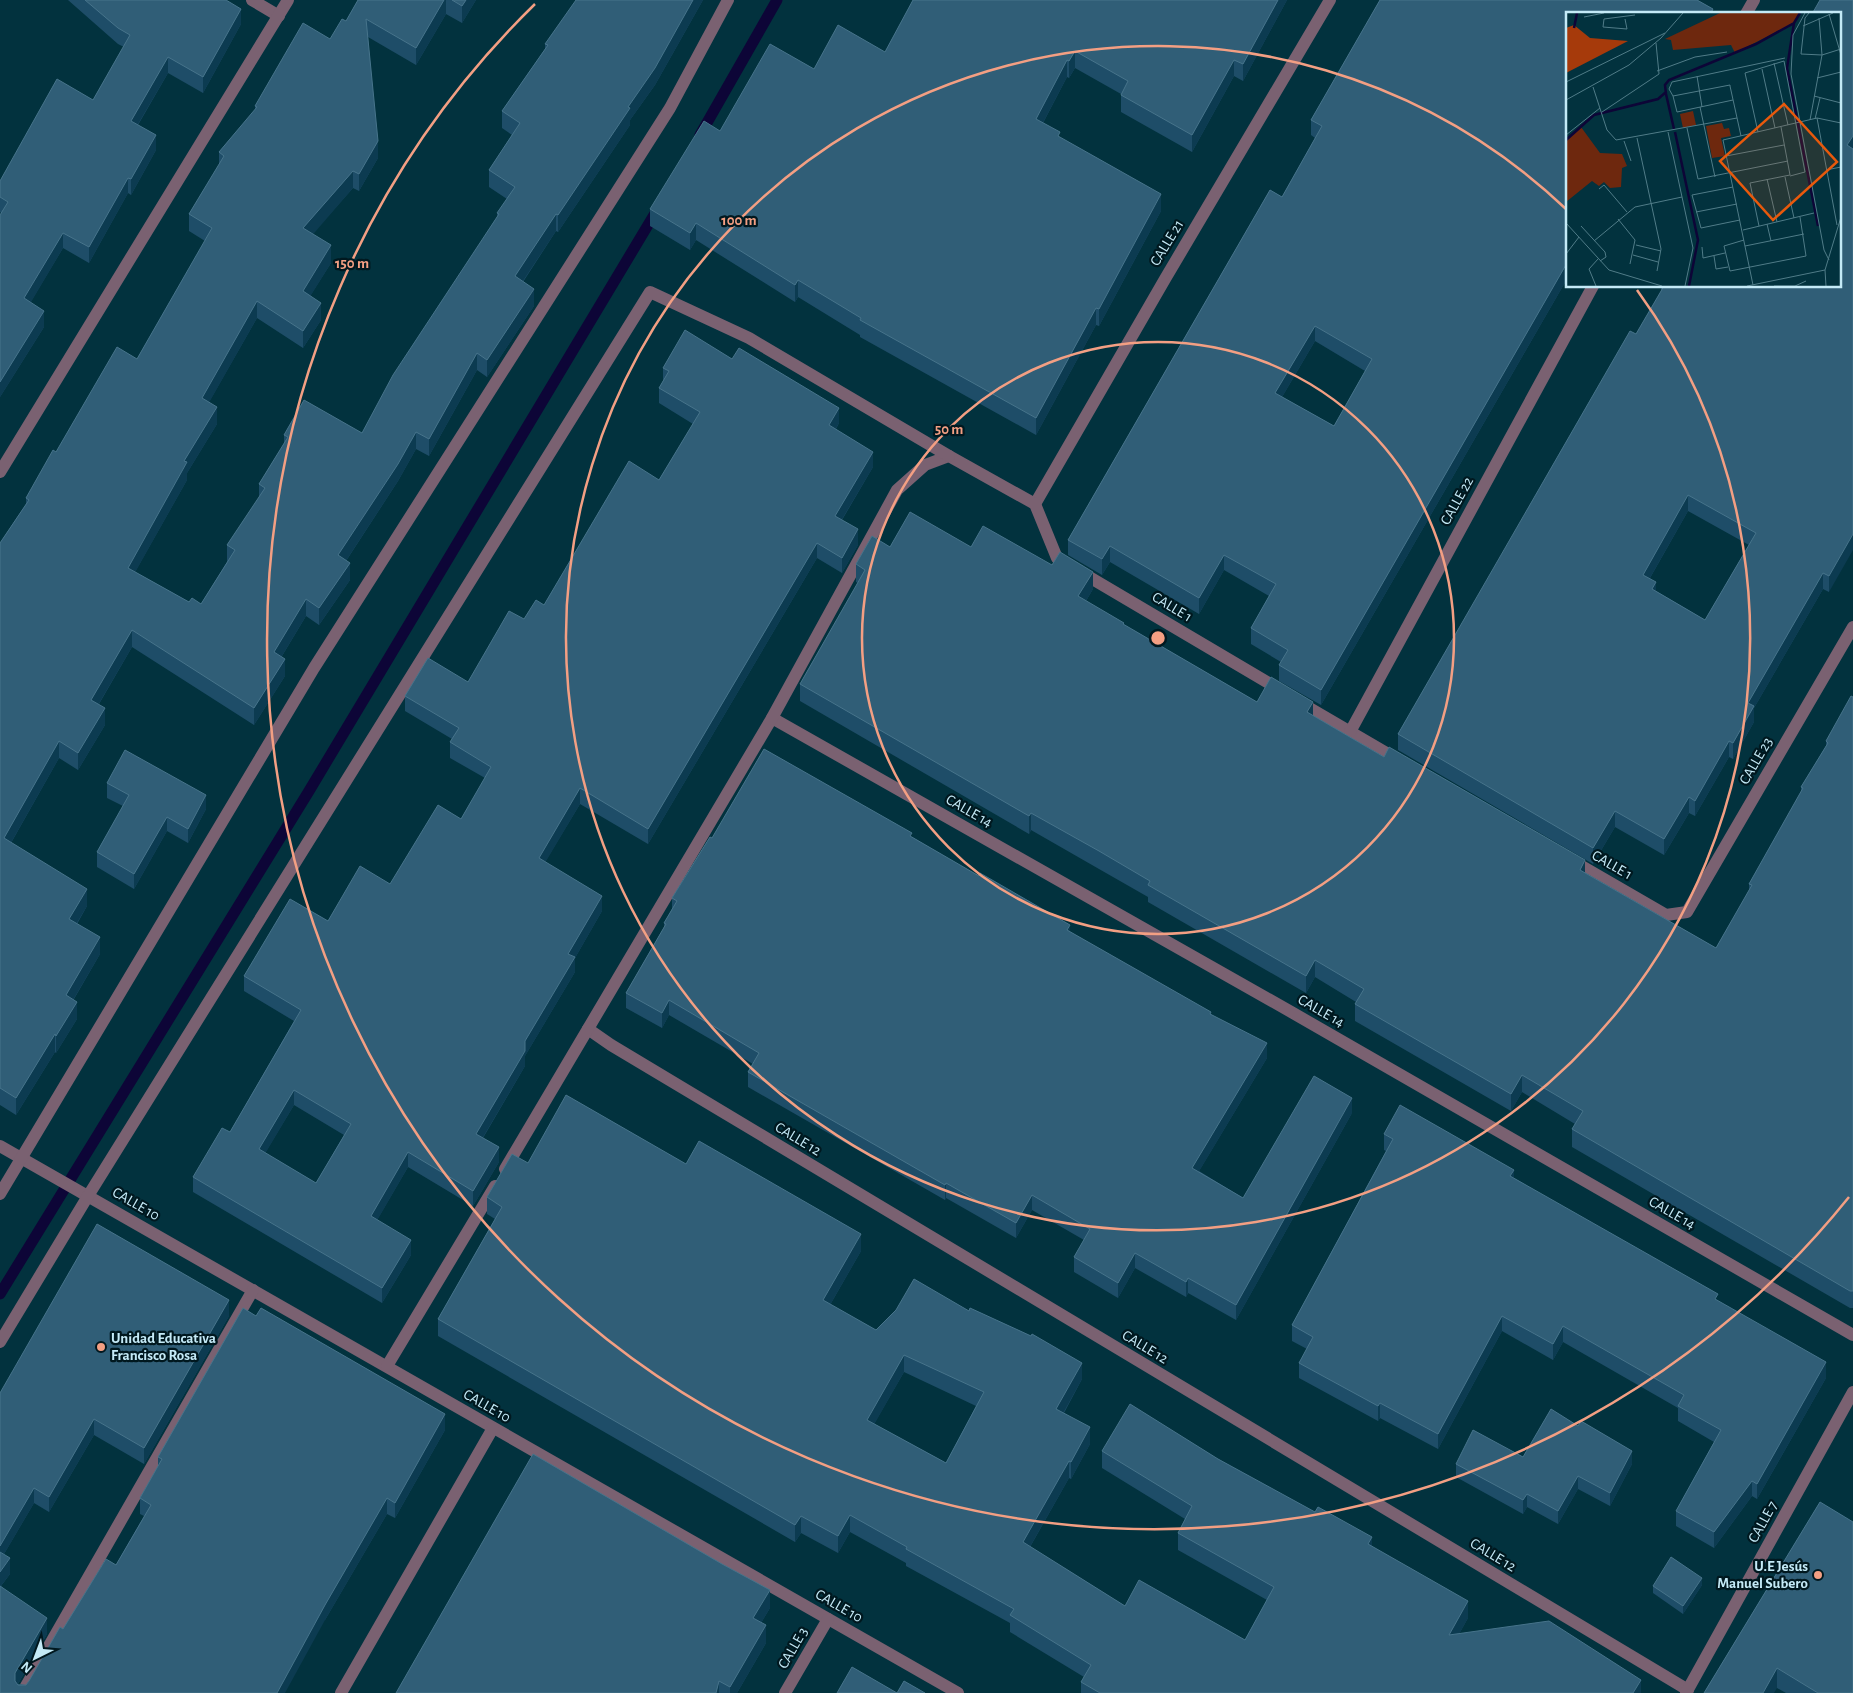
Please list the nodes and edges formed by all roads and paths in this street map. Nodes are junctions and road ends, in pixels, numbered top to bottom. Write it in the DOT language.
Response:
graph roads {
  1 [pos="252,0"];
  2 [pos="288,0"];
  3 [pos="728,0"];
  4 [pos="1330,0"];
  5 [pos="1754,0"];
  6 [pos="1747,12"];
  7 [pos="279,16"];
  8 [pos="1592,288"];
  9 [pos="949,456"];
  10 [pos="0,472"];
  11 [pos="1035,504"];
  12 [pos="1853,627"];
  13 [pos="772,718"];
  14 [pos="1350,732"];
  15 [pos="1410,766"];
  16 [pos="1564,856"];
  17 [pos="1687,912"];
  18 [pos="588,1029"];
  19 [pos="0,1146"];
  20 [pos="23,1158"];
  21 [pos="0,1194"];
  22 [pos="87,1195"];
  23 [pos="253,1290"];
  24 [pos="1853,1335"];
  25 [pos="0,1342"];
  26 [pos="387,1366"];
  27 [pos="1853,1392"];
  28 [pos="493,1428"];
  29 [pos="828,1619"];
  30 [pos="1687,1692"];
  31 [pos="22,1693"];
  32 [pos="341,1693"];
  33 [pos="785,1693"];
  34 [pos="958,1693"];
  1 -- 7 [label="street"];
  2 -- 7 [label="street"];
  3 -- 20 [label="street"];
  4 -- 11 [label="street, CALLE 21"];
  5 -- 6 [label="street"];
  7 -- 10 [label="street"];
  8 -- 14 [label="street, CALLE 22"];
  9 -- 11 [label="street"];
  9 -- 13 [label="street"];
  9 -- 22 [label="street"];
  11 -- 14 [label="street, CALLE 1"];
  12 -- 17 [label="street, CALLE 23"];
  13 -- 18 [label="street"];
  13 -- 24 [label="street, CALLE 14"];
  14 -- 15 [label="street, CALLE 1"];
  16 -- 17 [label="street, CALLE 1"];
  18 -- 26 [label="street"];
  18 -- 30 [label="street, CALLE 12"];
  19 -- 20 [label="street, CALLE 10"];
  20 -- 21 [label="street"];
  20 -- 22 [label="street, CALLE 10"];
  22 -- 23 [label="street, CALLE 10"];
  22 -- 25 [label="street"];
  23 -- 26 [label="street, CALLE 10"];
  23 -- 31 [label="street"];
  26 -- 28 [label="street, CALLE 10"];
  27 -- 30 [label="street, CALLE 7"];
  28 -- 29 [label="street, CALLE 10"];
  28 -- 32 [label="street"];
  29 -- 33 [label="street, CALLE 3"];
  29 -- 34 [label="street, CALLE 10"];
}
